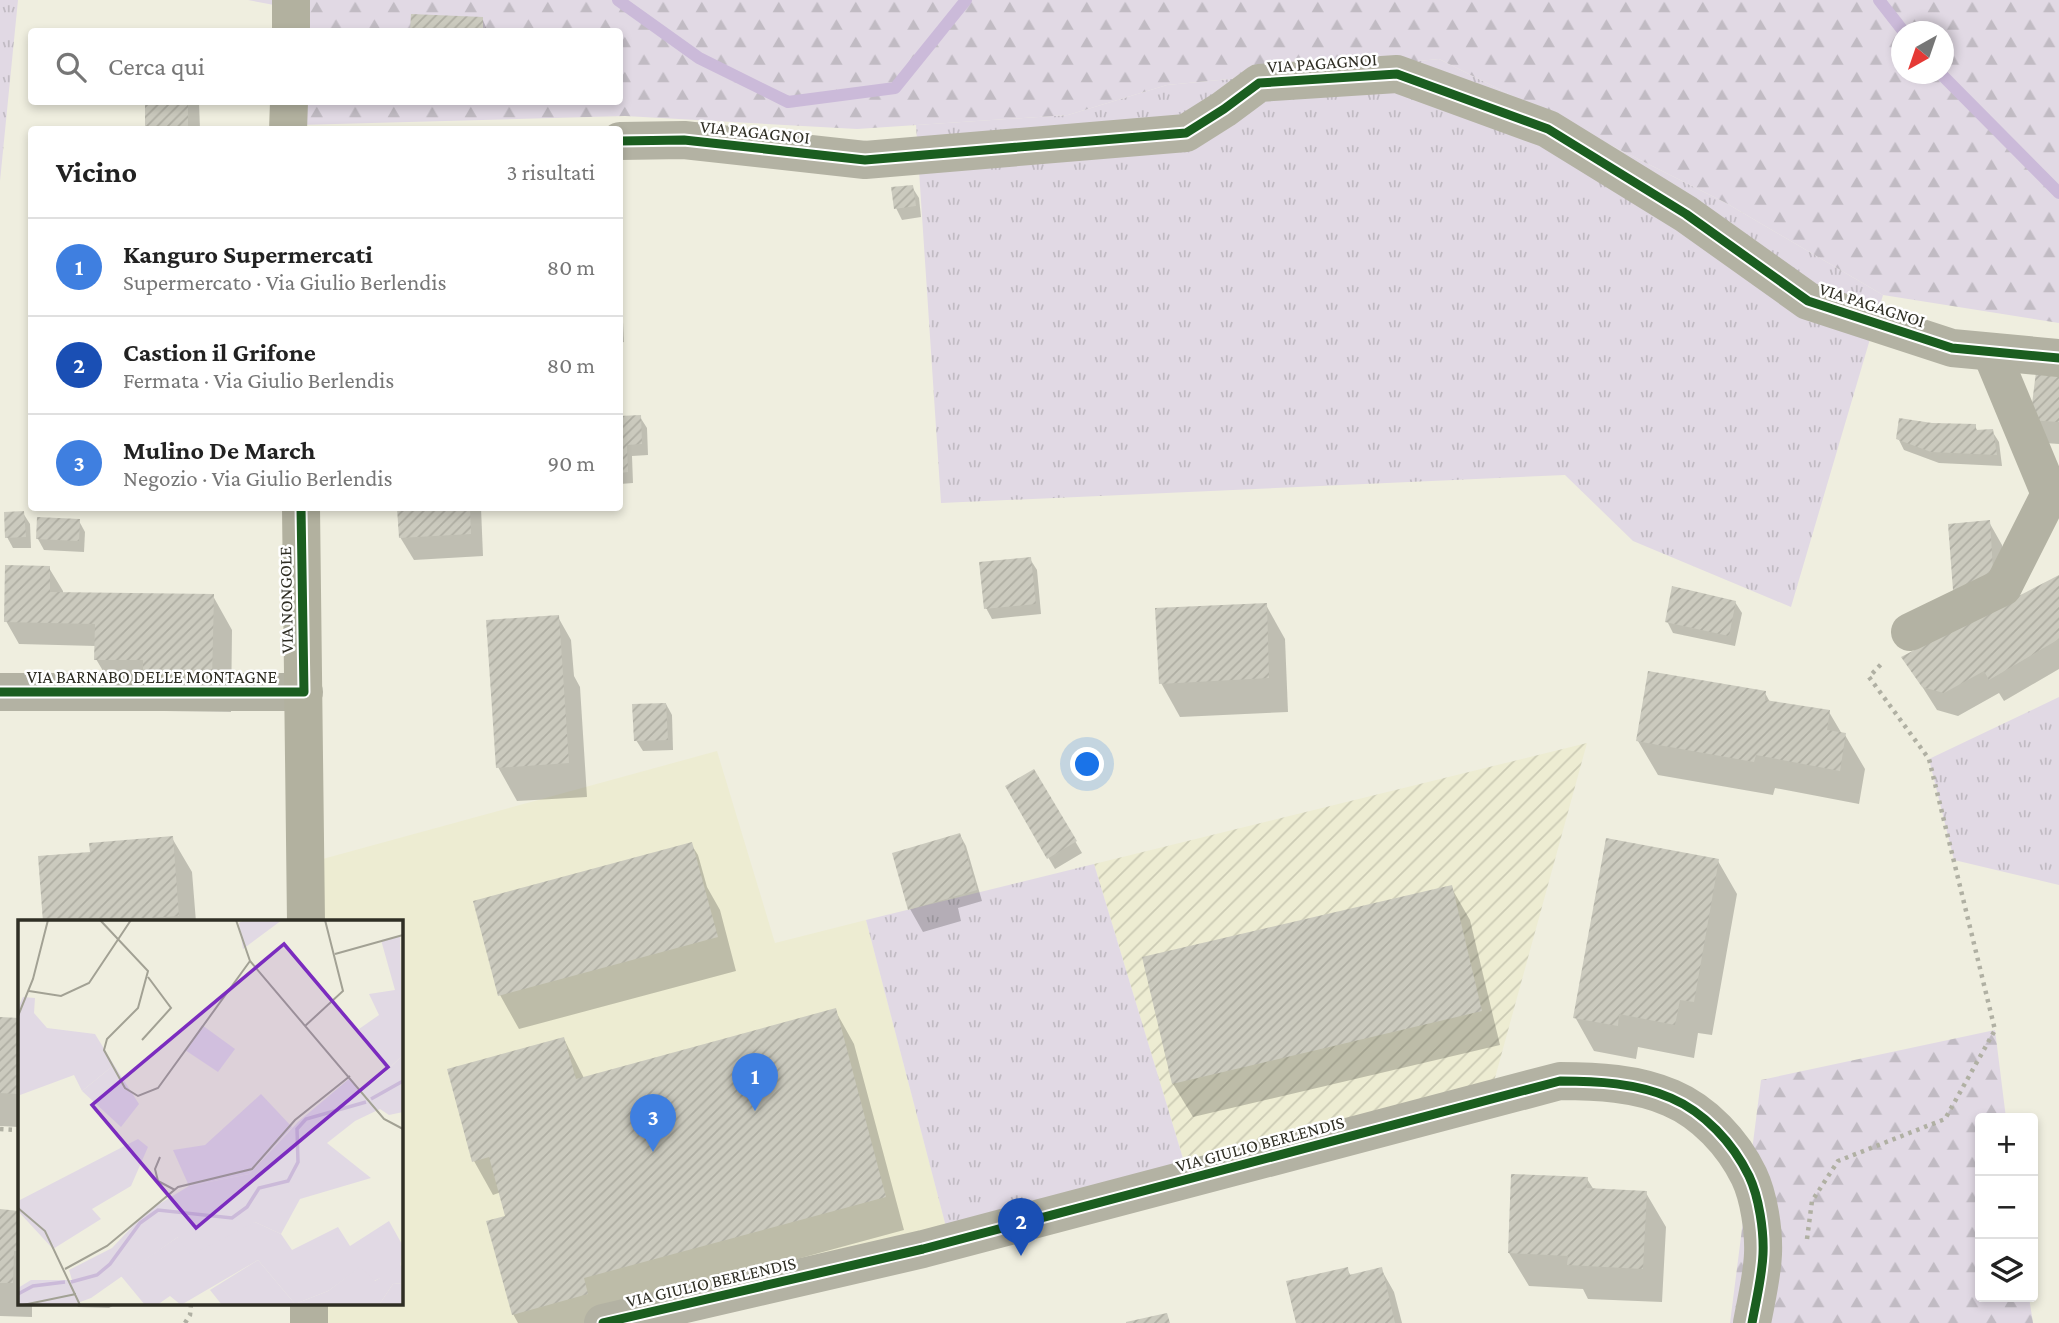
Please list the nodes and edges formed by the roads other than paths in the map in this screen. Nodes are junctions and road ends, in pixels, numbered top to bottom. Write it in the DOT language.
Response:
graph roads {
  1 [pos="291,0"];
  2 [pos="290,28"];
  3 [pos="289,105"];
  4 [pos="288,126"];
  5 [pos="623,141"];
  6 [pos="1991,352"];
  7 [pos="2059,358"];
  8 [pos="300,511"];
  9 [pos="1910,632"];
  10 [pos="0,692"];
  11 [pos="304,692"];
  12 [pos="306,920"];
  13 [pos="603,1323"];
  14 [pos="1752,1323"];
  1 -- 2 [label="street"];
  3 -- 4 [label="street"];
  5 -- 6 [label="street, VIA PAGAGNOI"];
  6 -- 7 [label="street, VIA PAGAGNOI"];
  6 -- 9 [label="street"];
  8 -- 11 [label="street, VIA NONGOLE"];
  10 -- 11 [label="street, VIA BARNABO DELLE MONTAGNE"];
  11 -- 12 [label="street, VIA NONGOLE"];
  13 -- 14 [label="street, VIA GIULIO BERLENDIS"];
}
